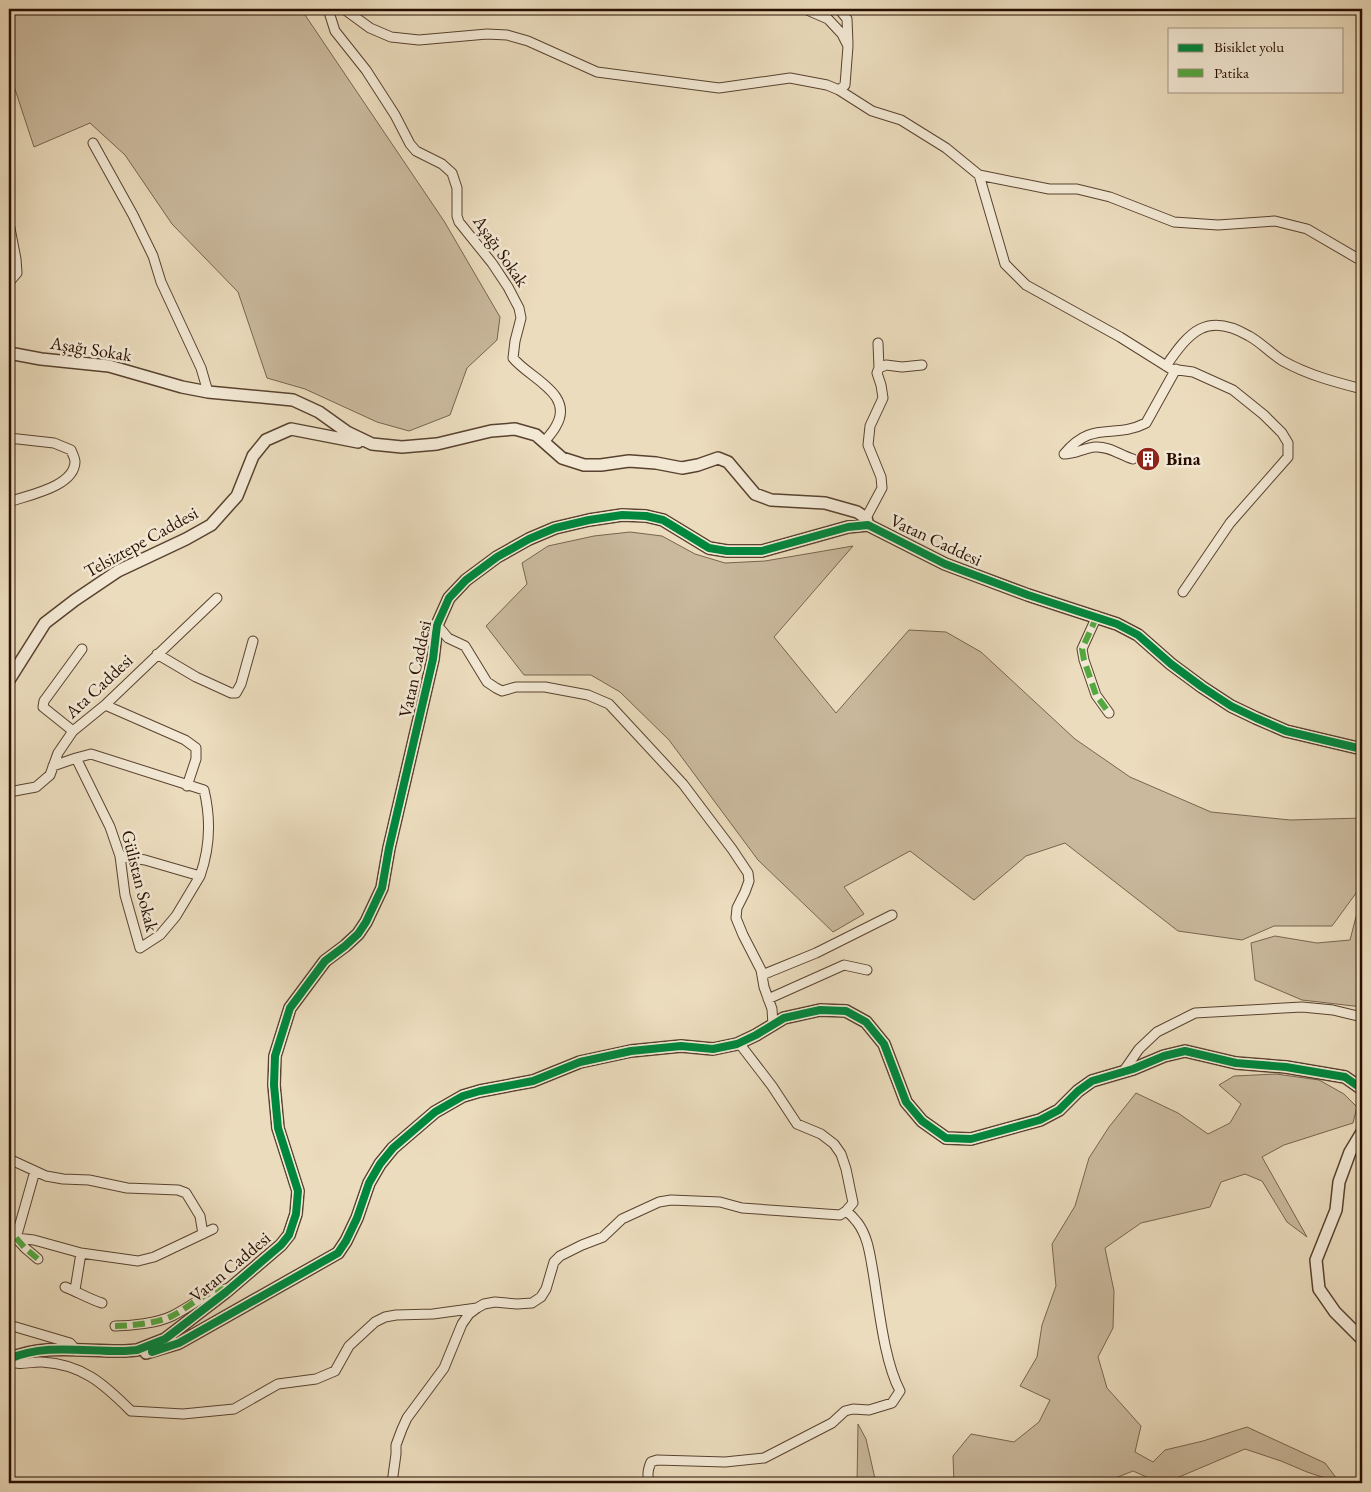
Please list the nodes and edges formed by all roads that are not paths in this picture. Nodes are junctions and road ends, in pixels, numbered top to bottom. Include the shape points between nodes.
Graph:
1 (328, 9) edge
2 (344, 9) edge
3 (805, 9) edge
4 (839, 9) edge
5 (848, 46) junction
6 (839, 90) junction
7 (93, 143) dead end
8 (979, 175) junction
9 (9, 223) edge
10 (1362, 261) edge
11 (10, 280) edge
12 (878, 343) dead end
13 (9, 353) edge
14 (922, 365) dead end
15 (1166, 366) junction
16 (879, 368) junction
17 (1176, 369) junction
18 (1362, 389) edge
19 (208, 392) junction
20 (9, 438) edge
21 (544, 442) junction
22 (372, 444) junction
23 (1133, 459) dead end
24 (9, 502) edge
25 (867, 521) junction
26 (1183, 592) dead end
27 (217, 598) dead end
28 (1097, 616) junction
29 (437, 625) junction
30 (253, 641) dead end
31 (82, 649) dead end
32 (157, 654) junction
33 (9, 680) edge
34 (105, 705) junction
35 (1109, 713) dead end
36 (73, 731) junction
37 (1362, 750) edge
38 (76, 758) junction
39 (53, 766) junction
40 (187, 786) junction
41 (9, 792) edge
42 (120, 856) junction
43 (200, 876) junction
44 (892, 915) dead end
45 (867, 970) dead end
46 (762, 975) junction
47 (768, 999) junction
48 (1362, 1017) edge
49 (773, 1025) junction
50 (739, 1043) junction
51 (1123, 1072) junction
52 (1362, 1089) edge
53 (1362, 1132) edge
54 (9, 1159) edge
55 (35, 1171) junction
56 (846, 1211) junction
57 (213, 1229) dead end
58 (203, 1234) junction
59 (13, 1236) edge
60 (81, 1253) junction
61 (38, 1259) dead end
62 (65, 1287) dead end
63 (231, 1288) junction
64 (75, 1290) junction
65 (102, 1303) dead end
66 (477, 1308) junction
67 (9, 1325) edge
68 (115, 1326) dead end
69 (1362, 1339) edge
70 (77, 1351) junction
71 (125, 1351) junction
72 (9, 1359) edge
73 (392, 1483) edge
74 (650, 1483) edge

1 - 21 street, Aşağı Sokak via 335,31 366,70 410,144 452,173 457,188 459,222 492,263 519,308 521,318 513,358 552,391 560,408 556,426
2 - 6 street via 370,28 391,37 419,40 507,35 596,72 719,88 790,78
3 - 5 street via 828,19
4 - 5 street via 847,19
5 - 6 street via 845,84
6 - 8 street via 872,111 901,120 946,148
7 - 19 street via 153,256 161,282 201,368
8 - 10 street via 1049,189 1077,188 1174,222 1218,225 1275,222 1308,228
8 - 15 street via 1005,264 1026,285 1120,336
9 - 11 street via 17,273
12 - 16 street
13 - 19 street, Aşağı Sokak via 109,366
14 - 16 street via 886,365
15 - 17 street
15 - 18 street via 1196,329 1220,325 1249,336 1282,360 1305,371
16 - 25 street via 877,374 883,398 870,426 868,445 882,488
17 - 23 street via 1146,423 1126,431 1106,430 1088,434 1072,444 1064,454 1096,447
17 - 26 street via 1193,372 1233,390 1264,415 1288,443 1288,457 1230,523
19 - 22 street, Aşağı Sokak via 293,400
20 - 24 street via 63,446 71,450 75,461 70,476 56,485
21 - 22 street, Aşağı Sokak via 536,435 516,429 491,431 437,444 402,447
21 - 25 street, Aşağı Sokak via 562,458 584,465 629,461 682,468 718,458 728,462 755,494 771,500 825,503 857,512
22 - 33 street, Telsiztepe Caddesi via 291,429 266,440 253,456 237,496 211,525 118,571 75,600 45,624
25 - 28 street, Vatan Caddesi via 945,564
25 - 29 street, Vatan Caddesi via 762,551 742,552 709,548 663,520 646,516 622,515 555,528 529,538 466,580 449,598
27 - 32 street, Ata Caddesi
28 - 35 street via 1082,648 1096,695
28 - 37 street, Vatan Caddesi via 1138,635 1171,664 1231,706 1286,730
29 - 46 street via 448,638 465,646 487,682 496,688 502,691 516,687 545,687 588,695 609,704 642,738 683,784 748,873 736,918
29 - 63 street, Vatan Caddesi via 433,659 382,888 358,934 325,961 290,1008 275,1056 278,1128 298,1191 293,1225 280,1245
30 - 32 street via 236,693 196,677
31 - 36 street via 44,701 43,707
32 - 34 street, Ata Caddesi
34 - 36 street, Ata Caddesi
34 - 40 street via 185,740 196,748 196,760
36 - 39 street, Ata Caddesi
38 - 39 street
38 - 40 street via 91,754
38 - 42 street, Gülistan Sokak via 110,827
39 - 41 street, Ata Caddesi via 50,775 36,787
40 - 43 street via 204,790 208,805 209,837
42 - 43 street
42 - 43 street, Gülistan Sokak via 124,895 140,948 160,935 176,916
44 - 46 street via 816,953
45 - 47 street via 844,965
46 - 47 street
47 - 49 street
48 - 51 street via 1302,1007 1195,1013 1157,1032 1139,1049
49 - 50 street
49 - 51 street via 784,1018 820,1010 846,1010 866,1022 884,1044 906,1102 922,1121 946,1138 971,1138 1040,1120 1059,1110 1092,1081
50 - 56 street via 797,1124 821,1134 841,1154 853,1203
50 - 71 street via 713,1049 681,1046 632,1051 580,1062 533,1081 463,1096 435,1112 389,1153 369,1182 357,1218 338,1252 179,1343 143,1354
51 - 52 street via 1185,1051 1236,1063 1345,1077
53 - 69 street via 1350,1152 1339,1182 1336,1210 1316,1260 1320,1289 1334,1312
54 - 55 street
55 - 58 street via 63,1179 186,1193 200,1216
55 - 59 street
56 - 66 street via 840,1215 742,1208 720,1202 659,1202 622,1219 603,1237 560,1256 554,1262 546,1289 532,1303 495,1302
56 - 74 street via 857,1221 866,1238 887,1352 900,1391 892,1403 869,1410 845,1411 832,1424 764,1458 725,1462 656,1460 651,1462 648,1470
57 - 58 street
58 - 60 street via 145,1261
59 - 60 street
59 - 61 street
60 - 64 street
62 - 64 street
63 - 68 street via 219,1290 170,1318
63 - 71 street, Vatan Caddesi via 165,1339
64 - 65 street via 90,1300
66 - 72 street via 385,1318 349,1346 335,1371 316,1379 278,1384 234,1409 183,1414 131,1411 101,1382 79,1370 63,1364 14,1363
66 - 73 street via 462,1324 444,1368 407,1418 396,1445
67 - 70 street via 70,1343
70 - 71 street, Vatan Caddesi
70 - 72 street, Vatan Caddesi via 39,1350

